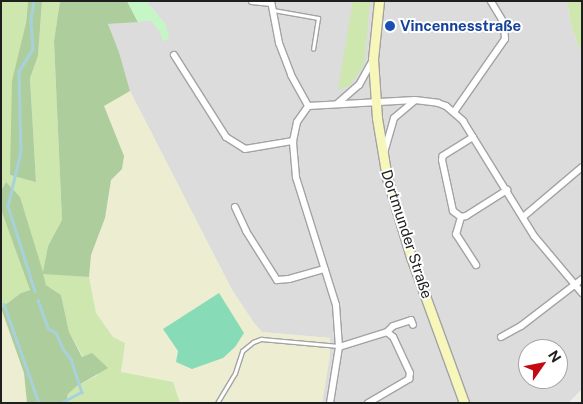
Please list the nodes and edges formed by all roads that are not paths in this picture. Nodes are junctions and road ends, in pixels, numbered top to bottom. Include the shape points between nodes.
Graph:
1 (252, 1) edge
2 (379, 1) edge
3 (492, 1) edge
4 (271, 5) edge
5 (313, 49) dead end
6 (174, 54) dead end
7 (373, 59) junction
8 (415, 100) junction
9 (376, 102) junction
10 (338, 103) junction
11 (308, 106) junction
12 (454, 112) junction
13 (472, 137) junction
14 (292, 141) junction
15 (383, 158) junction
16 (582, 168) edge
17 (507, 190) junction
18 (235, 207) dead end
19 (461, 216) junction
20 (523, 217) junction
21 (476, 265) dead end
22 (325, 269) junction
23 (582, 279) edge
24 (574, 285) junction
25 (582, 293) edge
26 (412, 325) dead end
27 (387, 332) junction
28 (501, 337) dead end
29 (339, 347) junction
30 (217, 403) edge
31 (330, 403) edge
32 (368, 403) edge
33 (464, 403) edge

1 - 4 street
2 - 7 main road, Dortmunder Straße
3 - 12 street via 504,23 505,40
4 - 5 lane via 318,18
4 - 11 street via 278,44
6 - 14 street via 226,137 245,148
7 - 9 main road, Dortmunder Straße
7 - 10 street via 359,85
8 - 9 street
8 - 12 street via 438,102
8 - 15 street via 394,118
9 - 10 street
9 - 15 main road, Dortmunder Straße
10 - 11 street
11 - 14 street via 297,122
12 - 13 street
13 - 17 street
13 - 19 street via 448,151 442,160 452,212
14 - 22 street via 296,177
15 - 33 main road, Dortmunder Straße via 408,248
16 - 20 street
17 - 19 street
17 - 20 street
18 - 22 street via 277,280
19 - 21 street via 456,234
20 - 24 street via 547,254
22 - 29 street via 336,305
23 - 24 street
24 - 25 street
24 - 28 street via 521,326
26 - 27 street via 411,320 393,326
27 - 29 street
27 - 32 street via 410,373 409,379
29 - 30 lane via 262,339 253,342 242,351 235,373
29 - 31 street

